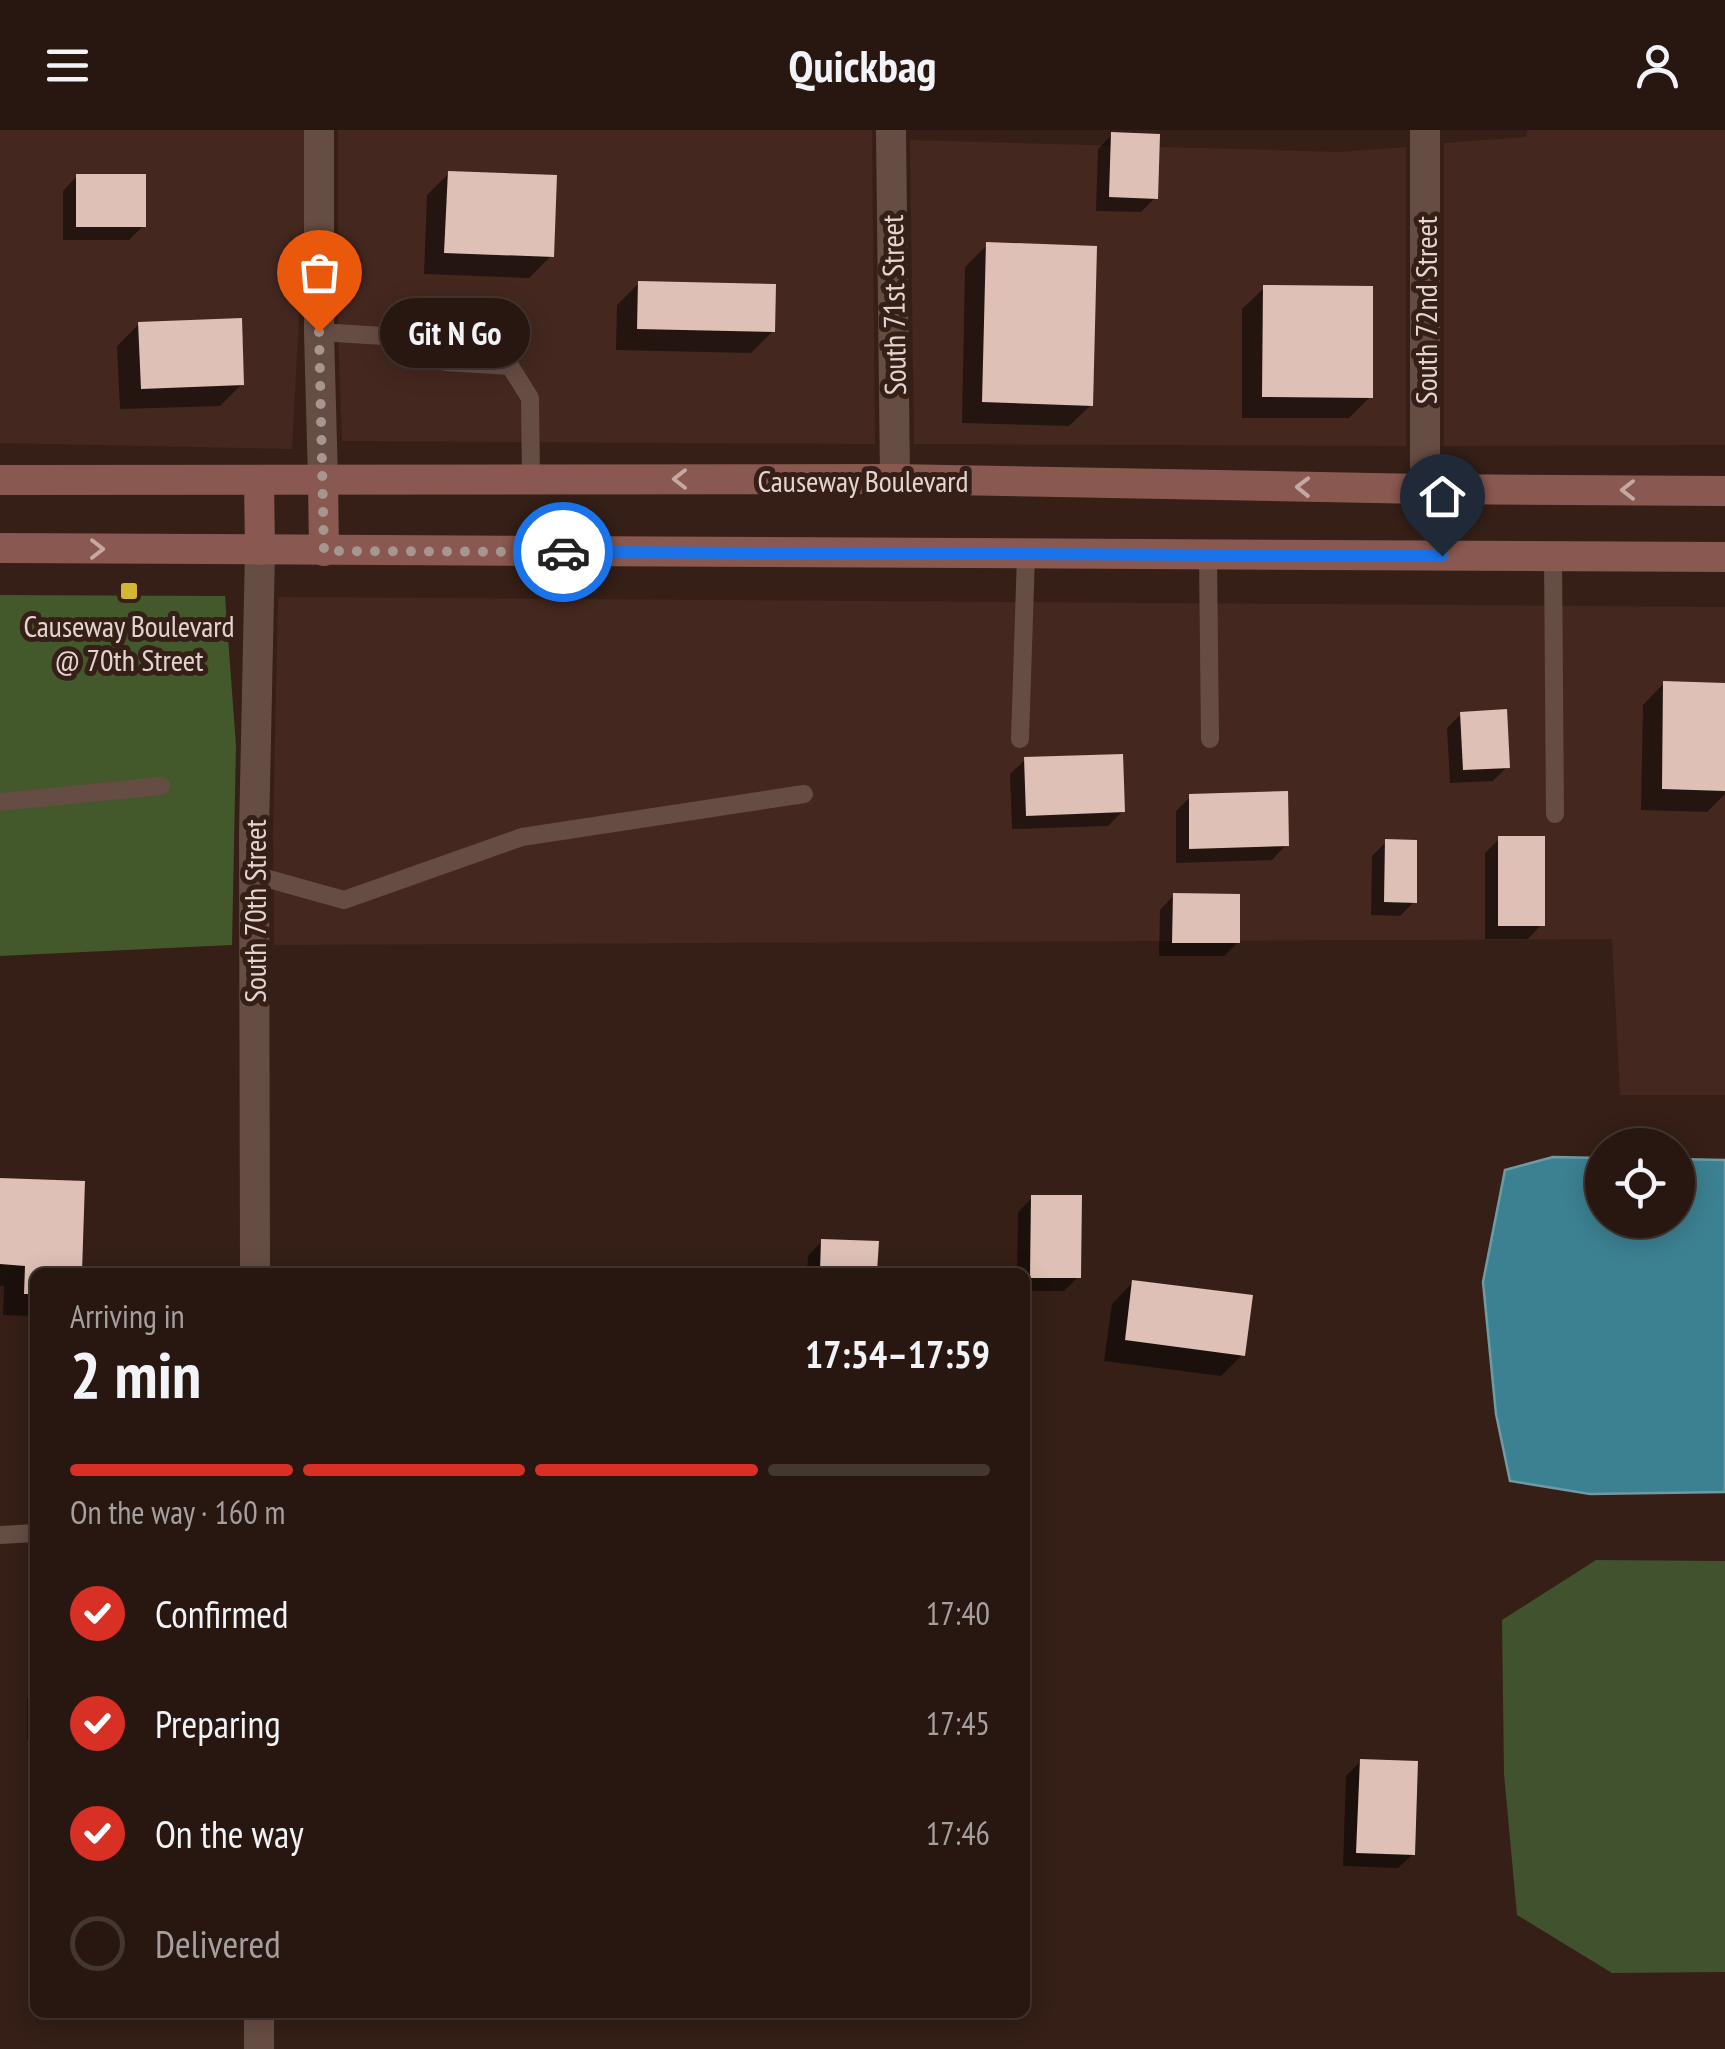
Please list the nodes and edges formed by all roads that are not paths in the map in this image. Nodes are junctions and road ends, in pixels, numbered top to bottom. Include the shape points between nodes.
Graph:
1 (319, 130) edge
2 (891, 130) edge
3 (1425, 130) edge
4 (319, 332) junction
5 (895, 479) junction
6 (0, 480) edge
7 (259, 480) junction
8 (324, 480) junction
9 (531, 480) junction
10 (1425, 489) junction
11 (1725, 490) edge
12 (0, 548) edge
13 (260, 550) junction
14 (324, 551) junction
15 (1026, 554) junction
16 (1208, 555) junction
17 (1553, 556) junction
18 (1725, 557) edge
19 (1020, 739) dead end
20 (1210, 740) dead end
21 (162, 786) dead end
22 (804, 794) dead end
23 (0, 802) edge
24 (1554, 814) dead end
25 (254, 876) junction
26 (256, 1268) edge
27 (30, 1534) edge
28 (0, 1536) edge
29 (258, 2018) edge
30 (259, 2049) edge

1 - 4 street
2 - 5 street, South 71st Street
3 - 10 street, South 72nd Street
4 - 8 street
4 - 9 lane via 416,338 446,362 510,366 530,398
5 -> 9 main road, Causeway Boulevard
10 -> 5 main road, Causeway Boulevard
6 - 7 main road, Causeway Boulevard
7 - 8 main road, Causeway Boulevard
7 - 13 main road
8 - 9 main road, Causeway Boulevard
8 - 14 main road
11 -> 10 main road, Causeway Boulevard
12 -> 13 main road
13 - 14 main road
13 - 25 street, South 70th Street
14 - 15 main road
15 - 16 main road
15 - 19 lane
16 - 17 main road
16 - 20 lane
17 - 18 main road
17 - 24 lane
21 - 23 lane
22 - 25 lane via 522,837 344,900
25 - 26 street, South 70th Street
27 - 28 lane
29 - 30 street

